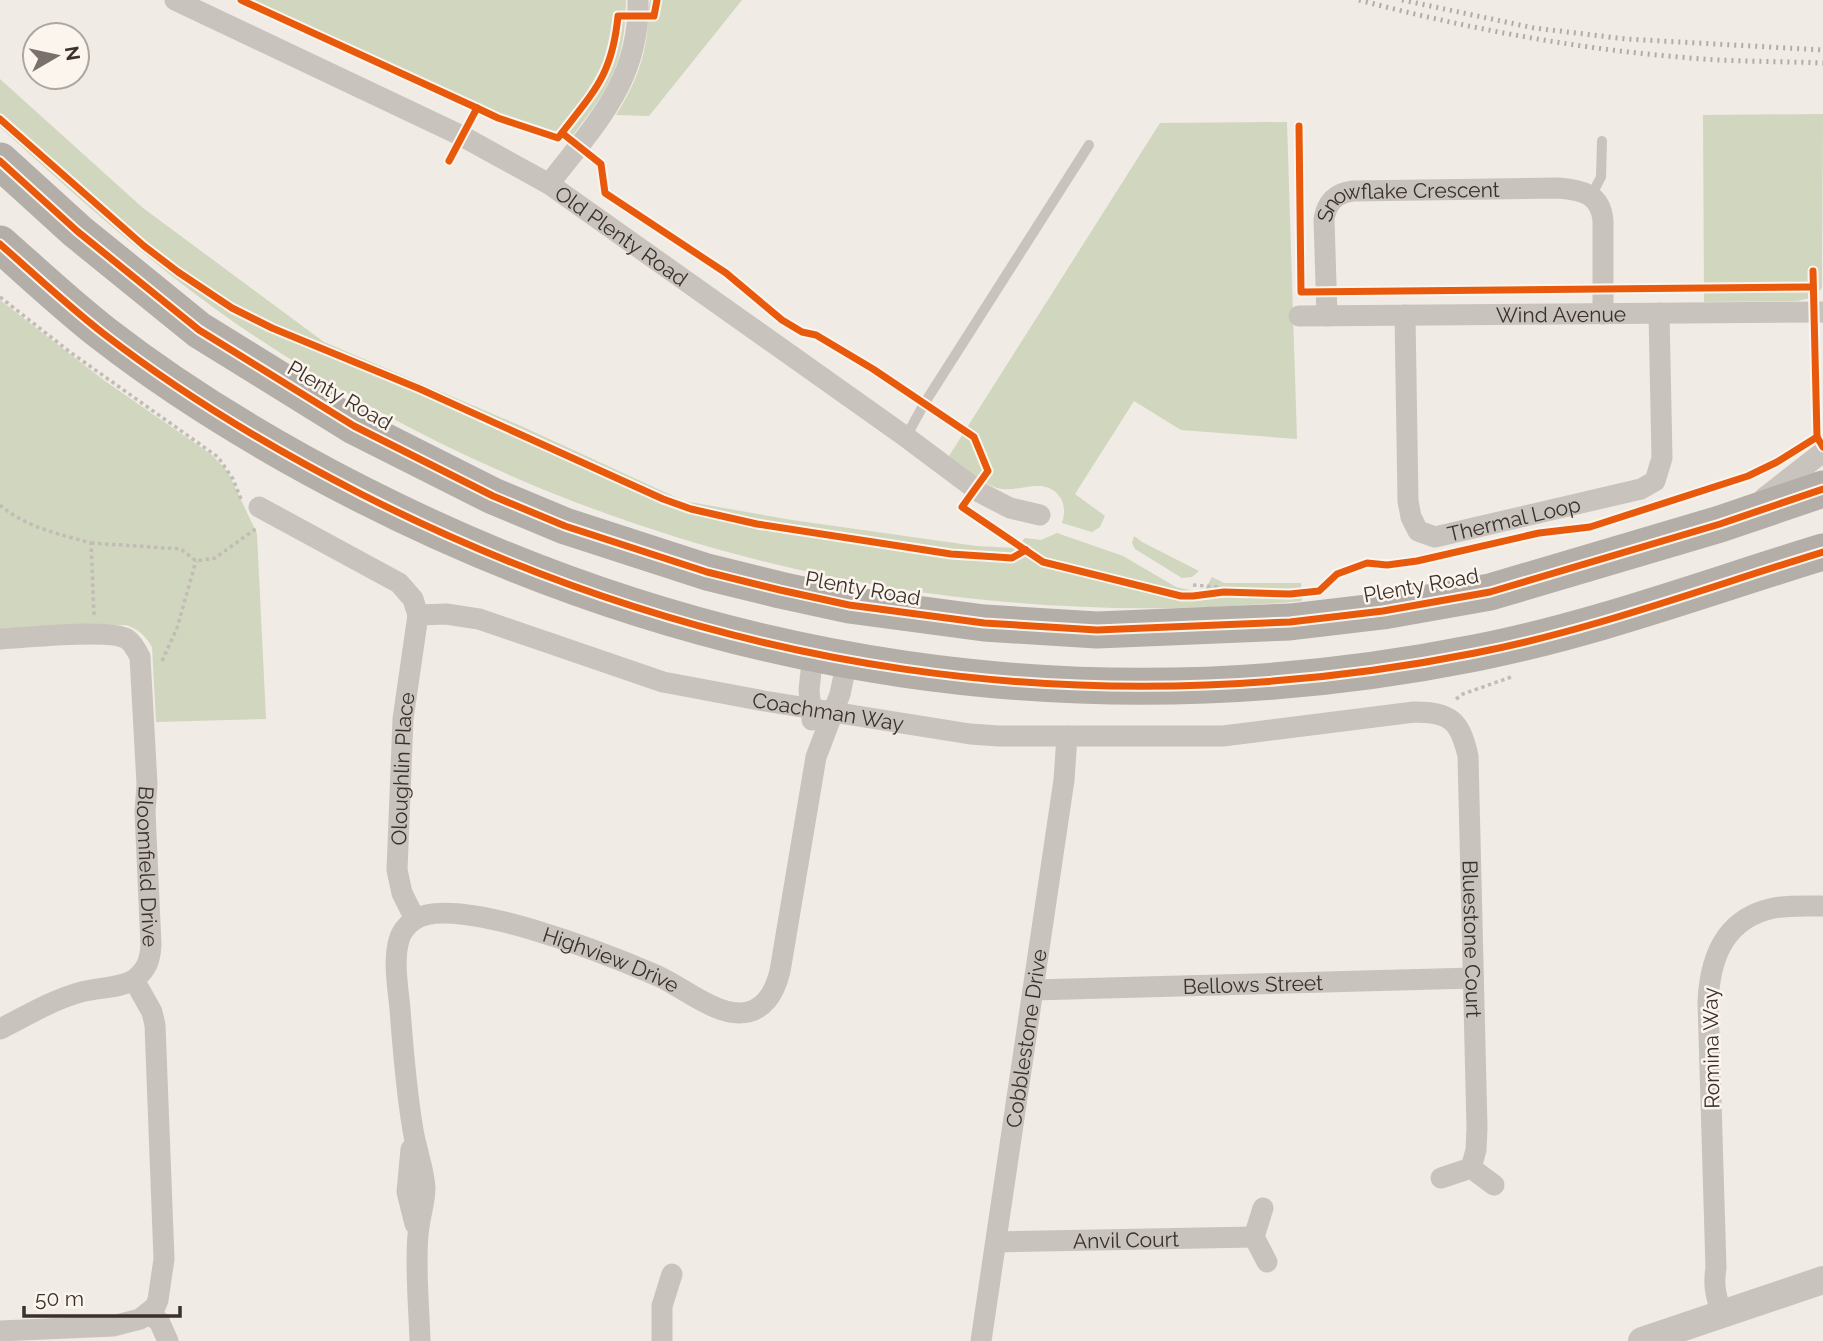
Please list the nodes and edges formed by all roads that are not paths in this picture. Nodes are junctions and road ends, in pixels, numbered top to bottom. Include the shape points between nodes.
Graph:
1 (175, 0) edge
2 (638, 0) edge
3 (1602, 141) dead end
4 (1089, 145) dead end
5 (0, 161) edge
6 (549, 184) junction
7 (1591, 196) junction
8 (0, 244) edge
9 (1823, 312) edge
10 (1659, 313) junction
11 (1603, 314) junction
12 (1405, 315) junction
13 (1299, 316) dead end
14 (1328, 316) junction
15 (906, 437) junction
16 (1823, 452) edge
17 (1823, 489) edge
18 (251, 508) road end
19 (1040, 515) dead end
20 (1744, 516) junction
21 (1823, 552) edge
22 (418, 615) junction
23 (0, 639) edge
24 (830, 657) junction
25 (811, 709) junction
26 (833, 712) junction
27 (1447, 716) joint
28 (1067, 736) junction
29 (816, 757) junction
30 (1823, 906) edge
31 (415, 919) junction
32 (1473, 978) junction
33 (134, 980) junction
34 (1033, 990) junction
35 (0, 1029) edge
36 (1471, 1168) junction
37 (1441, 1178) dead end
38 (1494, 1185) dead end
39 (1263, 1208) dead end
40 (1254, 1237) junction
41 (996, 1242) junction
42 (1267, 1262) dead end
43 (672, 1274) dead end
44 (1823, 1280) edge
45 (1729, 1311) junction
46 (153, 1326) edge
47 (0, 1331) edge
48 (168, 1341) edge
49 (420, 1341) edge
50 (662, 1341) edge
51 (981, 1341) edge
52 (1642, 1341) edge

1 - 6 street, Old Plenty Road via 462,136
2 - 6 street via 635,40 625,78
3 - 7 lane via 1601,177
4 - 15 lane
5 - 20 highway, Plenty Road via 77,231 200,330 354,426 493,496 565,526 707,572 849,605 984,623 1097,630 1290,622 1490,592
6 - 15 street, Old Plenty Road
7 - 11 street via 1603,213
7 - 14 street, Snowflake Crescent via 1559,188 1338,194 1324,219
8 - 24 highway via 104,334 183,390 251,434 388,507 488,554 608,599 708,630
9 - 10 street, Wind Avenue
10 - 11 street, Wind Avenue
10 - 12 street, Thermal Loop via 1662,458 1655,481 1641,489 1436,537 1418,531 1408,501
11 - 12 street, Wind Avenue
12 - 14 street, Wind Avenue
13 - 14 street, Wind Avenue
15 - 19 street, Old Plenty Road via 981,493 1010,508
16 - 20 street
17 - 20 highway, Plenty Road
18 - 22 street via 282,519 399,583 413,599
21 - 24 highway via 1500,648 1308,677 1217,686 1104,687 973,678
22 - 25 street, Coachman Way via 480,619 663,682
22 - 31 street, Oloughlin Place via 403,719 397,870
23 - 33 street, Bloomfield Drive via 94,635 126,638 136,650 142,666 151,944 145,971
24 - 25 street, Highview Drive via 809,690
24 - 26 street, Highview Drive via 840,694
25 - 26 street, Coachman Way
25 - 29 street, Highview Drive
26 - 28 street, Coachman Way via 970,734
26 - 29 street, Highview Drive
27 - 28 street, Coachman Way via 1415,712 1223,736
27 - 32 street, Bluestone Court via 1459,727 1468,755
28 - 34 street, Cobblestone Drive
29 - 31 street, Highview Drive via 780,971 771,996 755,1010 722,1010 659,977 521,926 446,914
30 - 45 street, Romina Way via 1775,908 1749,918 1734,929 1714,957 1708,1002 1716,1268
31 - 49 street via 399,939 397,962 413,1130 407,1192 418,1237
32 - 34 street, Bellows Street
32 - 36 street, Bluestone Court via 1477,1128
33 - 35 street via 121,987 68,996
33 - 46 street via 155,1026 164,1259
34 - 41 street, Cobblestone Drive
36 - 37 street
36 - 38 street
39 - 40 street
40 - 41 street, Anvil Court
40 - 42 street
41 - 51 street, Cobblestone Drive
43 - 50 street via 662,1306
44 - 45 street
45 - 52 street
46 - 47 street via 140,1319 113,1326
46 - 48 street

